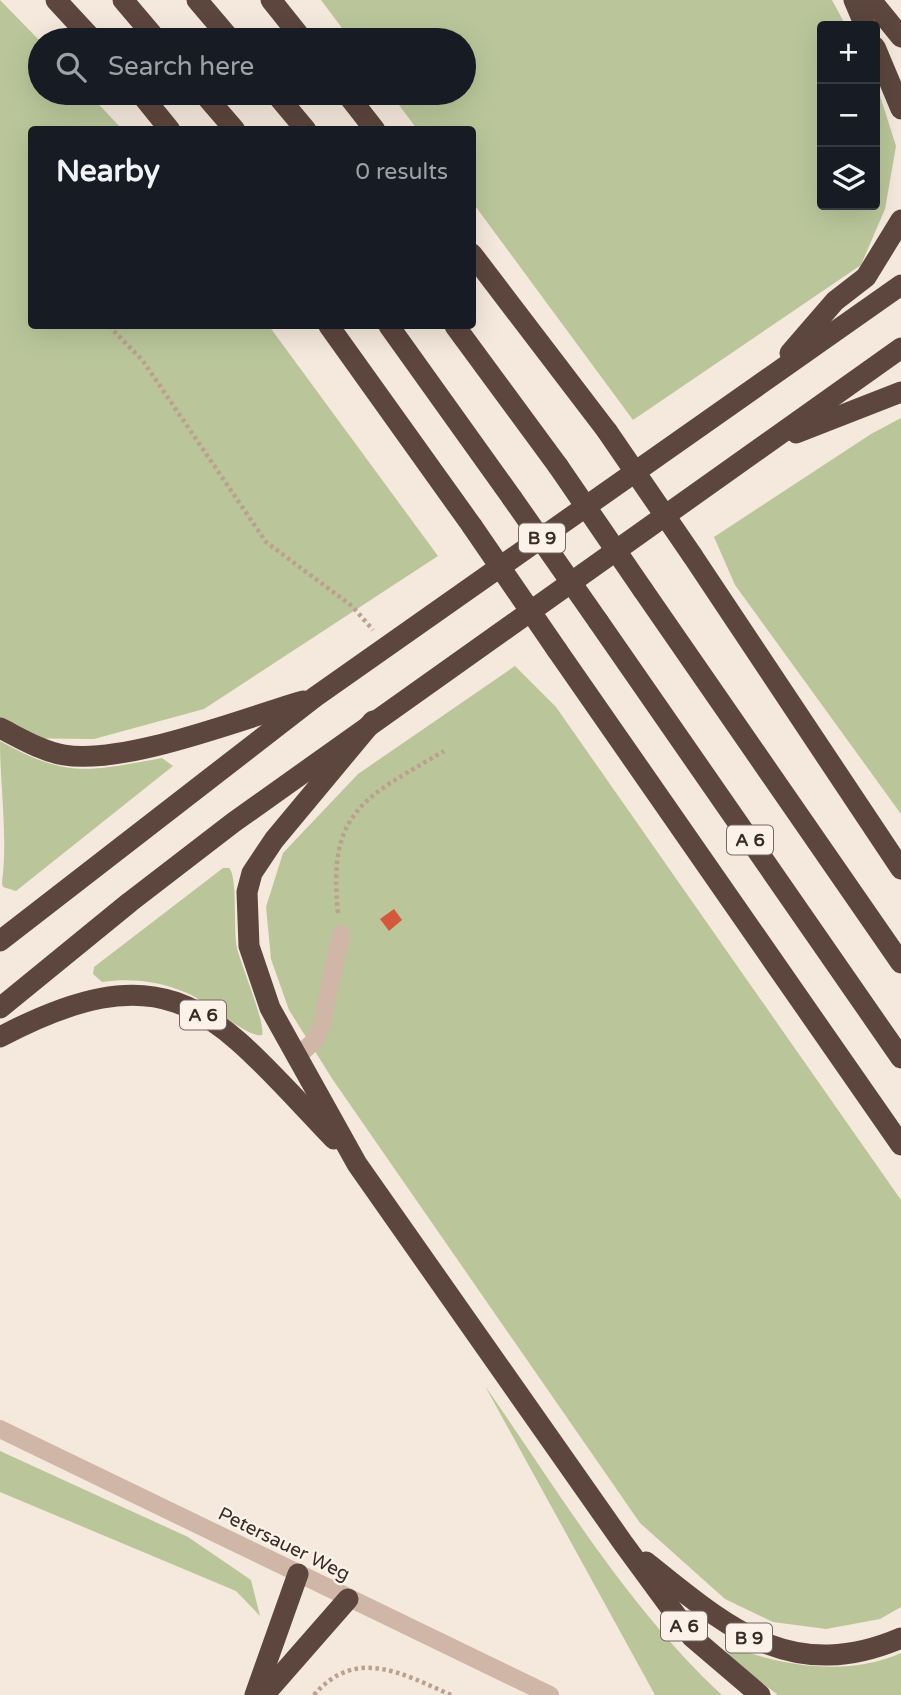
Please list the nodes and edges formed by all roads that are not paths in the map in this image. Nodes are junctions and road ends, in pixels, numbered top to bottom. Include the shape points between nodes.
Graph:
1 (56, 0) edge
2 (122, 0) edge
3 (197, 0) edge
4 (271, 0) edge
5 (855, 0) edge
6 (871, 0) edge
7 (864, 21) edge
8 (82, 28) edge
9 (147, 28) edge
10 (220, 28) edge
11 (293, 28) edge
12 (901, 37) edge
13 (880, 59) edge
14 (150, 105) edge
15 (213, 105) edge
16 (285, 105) edge
17 (355, 105) edge
18 (901, 109) edge
19 (167, 126) edge
20 (232, 126) edge
21 (303, 126) edge
22 (372, 126) edge
23 (901, 220) edge
24 (476, 259) edge
25 (901, 285) edge
26 (331, 329) edge
27 (391, 329) edge
28 (457, 329) edge
29 (901, 348) edge
30 (768, 379) junction
31 (901, 391) edge
32 (765, 445) junction
33 (315, 698) junction
34 (373, 721) junction
35 (0, 728) edge
36 (901, 869) edge
37 (341, 934) road end
38 (0, 941) edge
39 (901, 963) edge
40 (0, 1008) edge
41 (0, 1037) edge
42 (296, 1058) junction
43 (901, 1058) edge
44 (901, 1145) edge
45 (357, 1164) junction
46 (0, 1429) edge
47 (623, 1543) junction
48 (298, 1574) junction
49 (348, 1599) junction
50 (901, 1639) edge
51 (255, 1695) edge
52 (264, 1695) edge
53 (550, 1695) edge
54 (760, 1695) edge

1 - 8 highway
2 - 9 highway
3 - 10 highway
4 - 11 highway
5 - 7 highway
6 - 12 highway
13 - 18 highway
14 - 19 highway
15 - 20 highway
16 - 21 highway
17 - 22 highway
23 - 30 highway, B 9 via 866,277 835,301
24 - 36 highway, bridge via 607,431
25 - 30 highway, B 9
26 - 44 highway, bridge
27 - 43 highway, A 6, bridge
28 - 39 highway, A 6, bridge via 558,466
29 - 32 highway, B 9
30 - 33 highway, B 9
31 - 32 highway
32 - 34 highway, B 9
33 - 35 highway via 128,752 64,755
33 - 38 highway, B 9
34 - 40 highway, B 9 via 150,886
34 - 42 highway, B 9 via 261,857 247,892 249,946 258,978
37 - 42 street via 321,1027
41 - 45 highway, A 6 via 44,1014 112,994 140,993 181,1003 245,1046
42 - 45 highway, B 9
45 - 47 highway
46 - 48 street, Petersauer Weg
47 - 50 highway, B 9 via 706,1611 769,1646 841,1654
47 - 54 highway, A 6 via 692,1637
48 - 49 street, Petersauer Weg
48 - 51 highway
49 - 52 highway
49 - 53 street, Petersauer Weg

